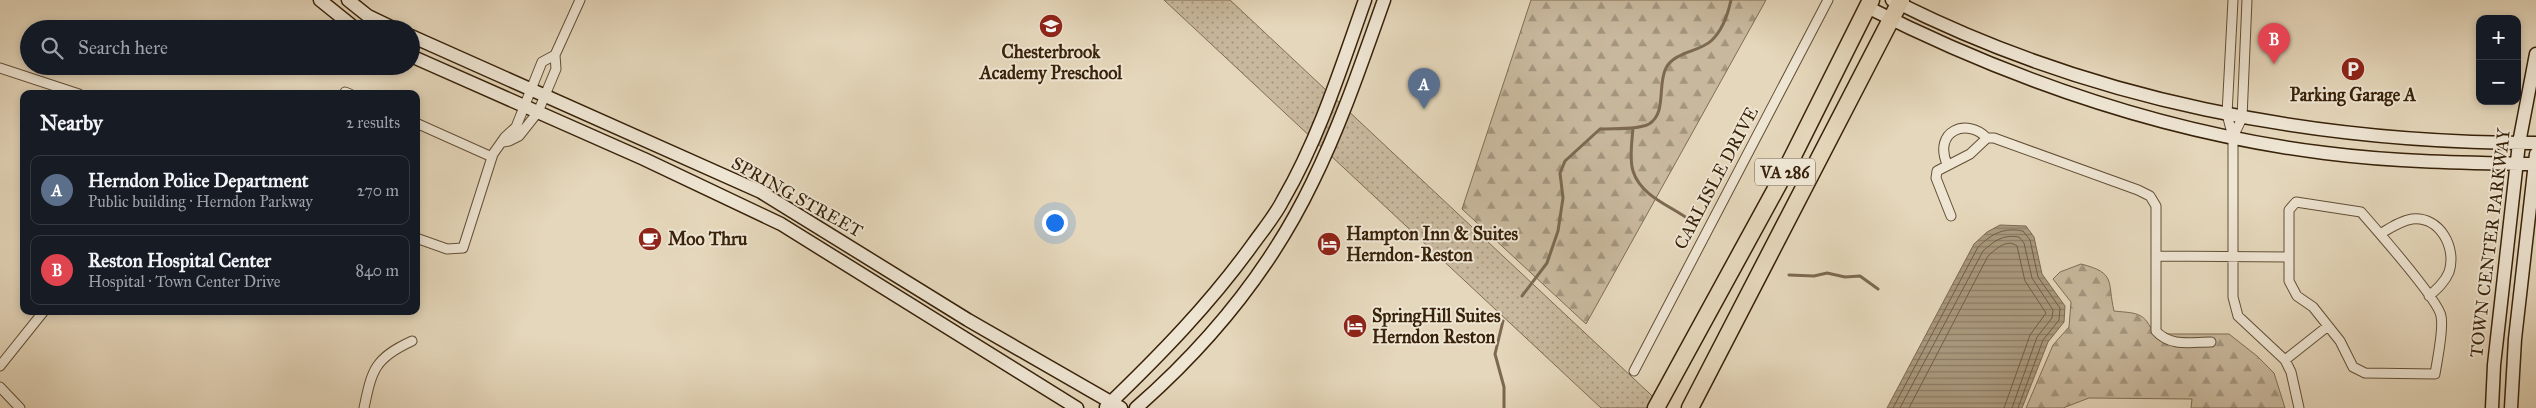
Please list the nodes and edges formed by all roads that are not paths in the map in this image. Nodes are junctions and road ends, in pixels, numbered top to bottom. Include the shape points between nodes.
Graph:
1 (320, 0) edge
2 (348, 0) edge
3 (580, 0) edge
4 (1365, 0) edge
5 (1384, 0) edge
6 (1828, 0) edge
7 (2233, 0) edge
8 (2247, 0) edge
9 (1895, 1) edge
10 (1869, 4) edge
11 (1891, 19) junction
12 (345, 20) edge
13 (376, 20) edge
14 (420, 40) edge
15 (2536, 54) edge
16 (555, 55) junction
17 (420, 60) edge
18 (0, 68) edge
19 (20, 75) edge
20 (21, 75) edge
21 (67, 90) edge
22 (532, 90) junction
23 (545, 96) junction
24 (526, 107) junction
25 (538, 112) junction
26 (2227, 114) junction
27 (2242, 118) junction
28 (420, 125) edge
29 (2233, 137) junction
30 (1987, 138) junction
31 (503, 142) junction
32 (2519, 143) junction
33 (2536, 143) edge
34 (492, 157) junction
35 (2535, 161) edge
36 (1947, 164) junction
37 (2516, 164) junction
38 (1951, 216) dead end
39 (2380, 234) junction
40 (420, 239) edge
41 (2158, 256) junction
42 (2232, 256) junction
43 (2288, 257) junction
44 (2429, 296) junction
45 (41, 315) edge
46 (2328, 326) junction
47 (412, 341) dead end
48 (2211, 342) dead end
49 (2284, 360) junction
50 (0, 366) edge
51 (1678, 370) junction
52 (1634, 371) dead end
53 (0, 387) edge
54 (1112, 406) edge
55 (20, 408) edge
56 (364, 408) edge
57 (1077, 408) edge
58 (1136, 408) edge
59 (1646, 408) edge
60 (1656, 408) edge
61 (1690, 408) edge
62 (2299, 408) edge
63 (2492, 408) edge
64 (2511, 408) edge

1 - 12 main road
2 - 13 main road
3 - 16 street
4 - 54 main road via 1317,130 1282,203 1207,303
5 - 58 main road via 1328,149 1285,233 1218,326
6 - 52 street, CARLISLE DRIVE
7 - 26 street
8 - 27 street
9 - 11 highway, VA 286
9 - 26 main road via 1992,46 2046,66 2190,107
10 - 11 main road
10 - 51 highway, VA 286 via 1784,174
11 - 29 main road via 1963,54 2030,81 2152,119
11 - 61 highway, VA 286
14 - 22 main road, SPRING STREET
15 - 32 main road, TOWN CENTER PARKWAY
16 - 22 street via 542,62
16 - 23 street via 556,69
17 - 24 main road, SPRING STREET
18 - 19 street
20 - 21 street
22 - 23 main road, SPRING STREET
22 - 24 street
23 - 25 street
23 - 54 main road, SPRING STREET via 760,192
24 - 25 main road, SPRING STREET
24 - 31 street via 516,127
25 - 31 street via 519,136
25 - 57 main road, SPRING STREET via 781,224
26 - 27 main road
26 - 29 street
27 - 29 street
27 - 32 main road via 2404,140
28 - 34 street
29 - 37 main road via 2386,160
29 - 42 street
30 - 36 street via 1970,154
30 - 36 street via 1981,132 1965,128 1948,135 1943,150
30 - 41 street via 2150,196 2156,206
31 - 34 street
32 - 33 main road
32 - 37 main road, TOWN CENTER PARKWAY
34 - 40 street via 463,248 447,249
35 - 37 main road
35 - 64 main road, TOWN CENTER PARKWAY via 2514,339
36 - 38 street via 1937,170 1936,178
37 - 63 main road, TOWN CENTER PARKWAY
39 - 43 street via 2361,212 2296,202 2289,210
39 - 44 street
39 - 44 street via 2412,219 2430,223 2441,232 2448,245 2450,266 2442,284
41 - 42 street
41 - 48 street via 2156,331 2171,342
42 - 43 street
42 - 49 street via 2233,298 2238,316
43 - 46 street via 2289,281 2297,296 2313,307
44 - 46 street via 2442,316 2435,374 2365,373 2353,367
45 - 50 street
46 - 49 street
47 - 56 street via 389,352 375,368
49 - 62 street via 2292,372
51 - 59 highway
51 - 60 highway, VA 286
53 - 55 street

